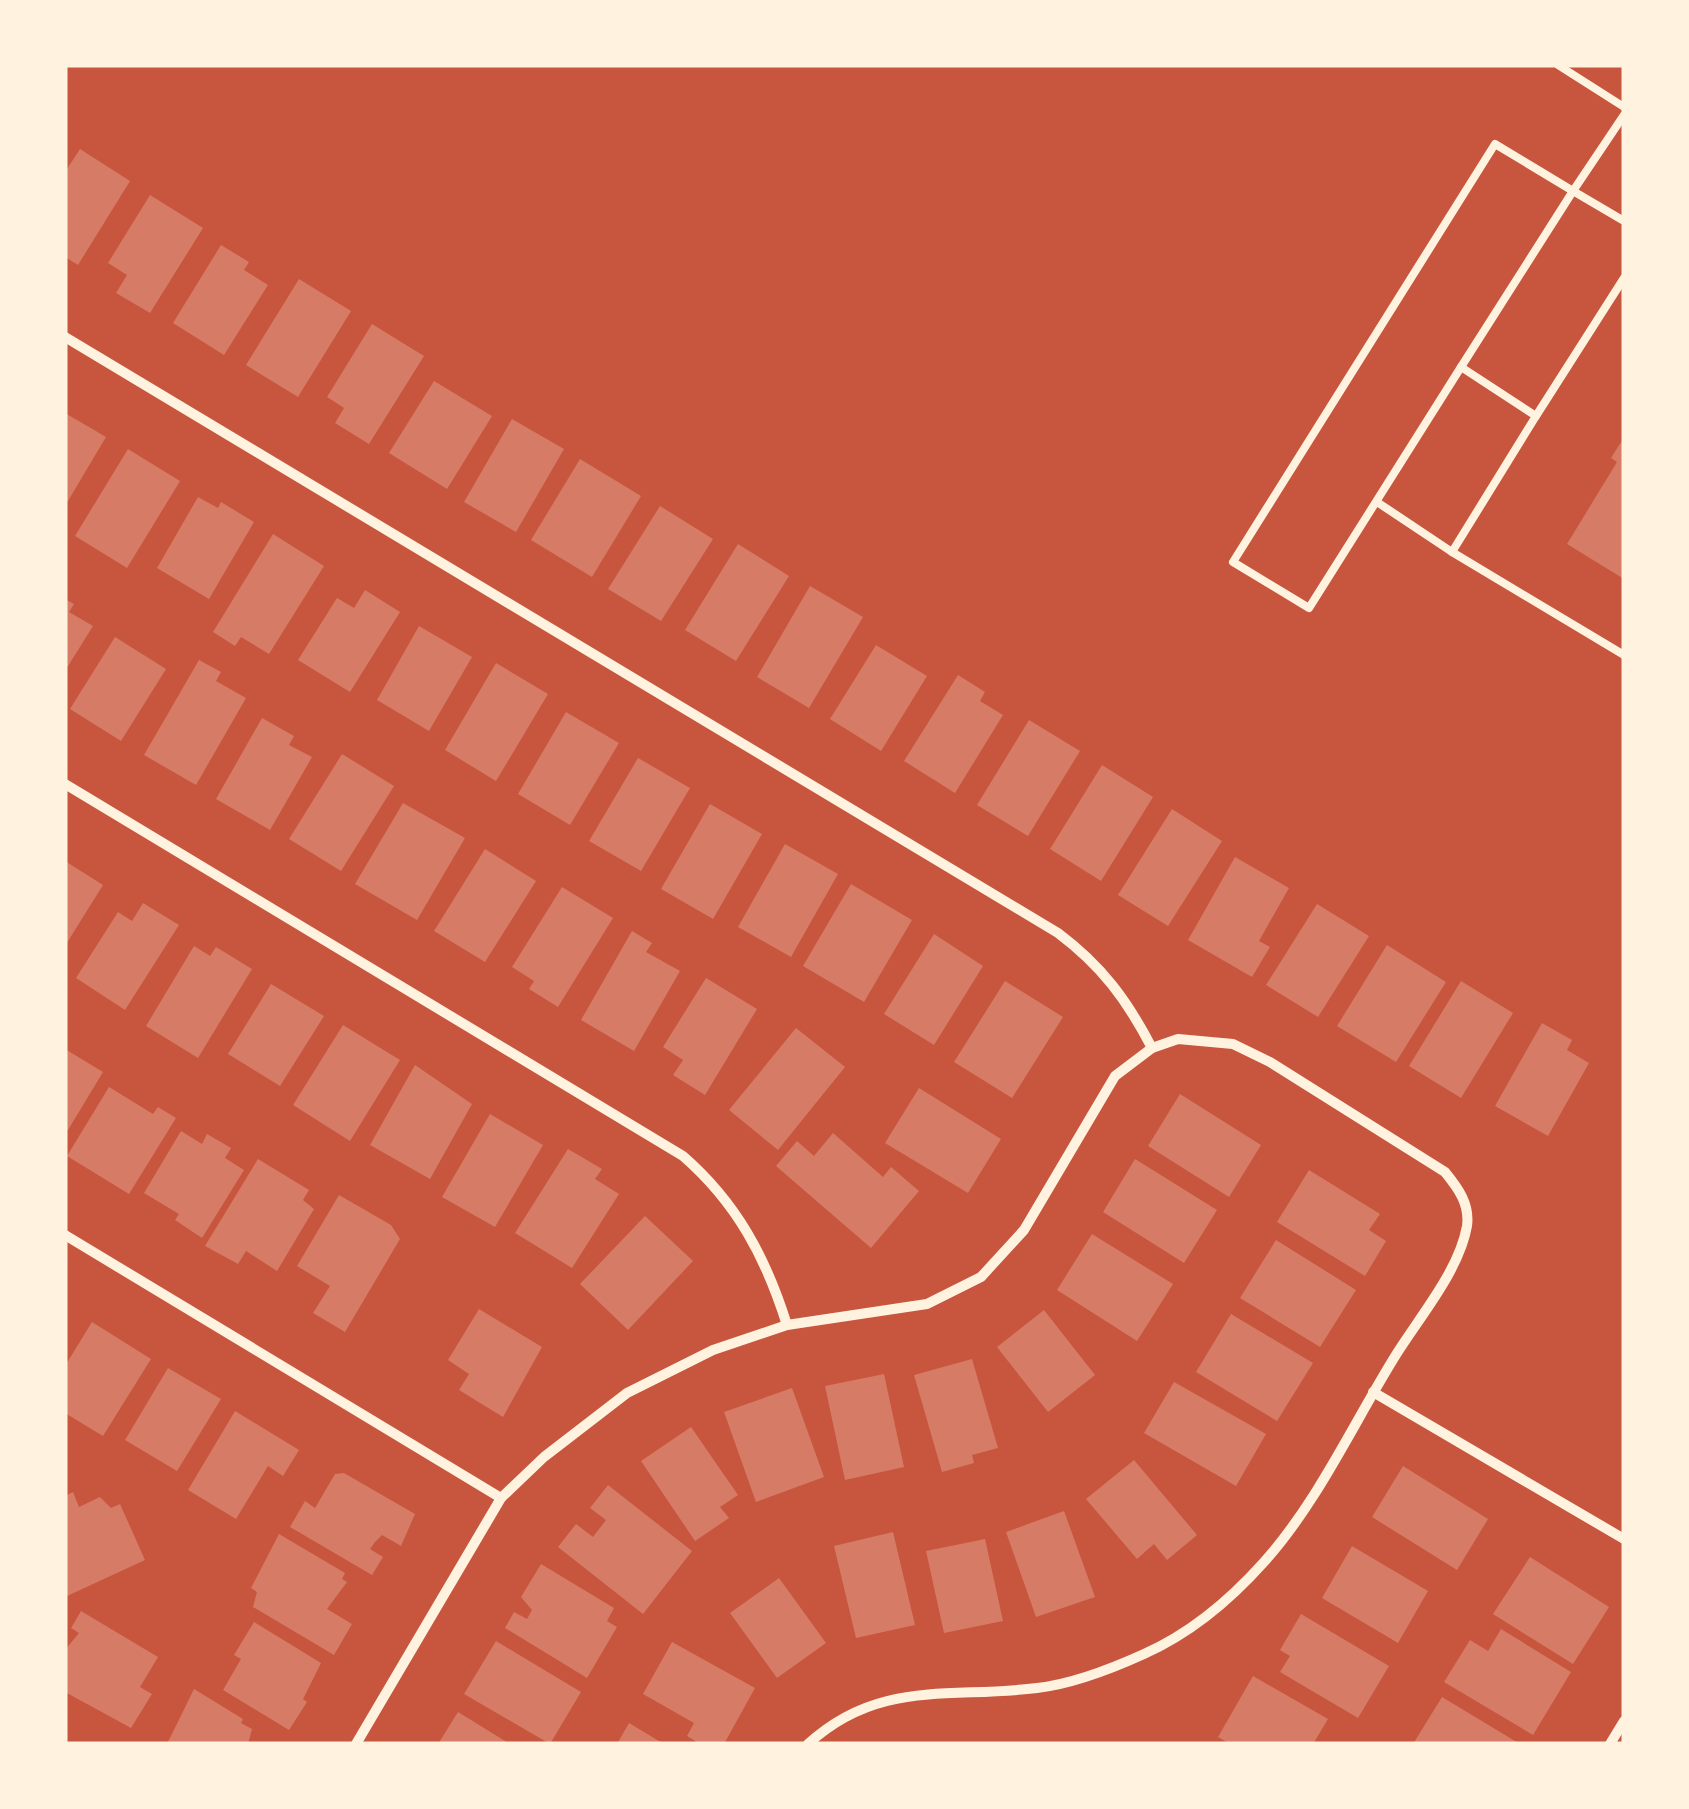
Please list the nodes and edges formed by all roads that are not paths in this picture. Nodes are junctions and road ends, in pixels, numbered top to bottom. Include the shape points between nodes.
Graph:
1 (1558, 65) edge
2 (1624, 107) edge
3 (1624, 115) edge
4 (1574, 191) junction
5 (1624, 221) edge
6 (1624, 278) edge
7 (65, 337) edge
8 (1461, 367) junction
9 (1536, 416) junction
10 (1376, 502) junction
11 (1452, 552) junction
12 (1624, 654) edge
13 (65, 784) edge
14 (1152, 1048) junction
15 (65, 1235) edge
16 (787, 1325) junction
17 (1373, 1392) junction
18 (502, 1498) junction
19 (1624, 1539) edge
20 (1624, 1722) edge
21 (356, 1744) edge
22 (808, 1744) edge
23 (1610, 1744) edge

1 - 2 lane
3 - 4 lane
4 - 5 lane
4 - 8 lane
4 - 10 lane via 1496,144 1232,562 1309,608
6 - 9 lane
7 - 14 street via 1058,933 1126,997
8 - 9 lane
8 - 10 lane
9 - 11 lane
10 - 11 lane
11 - 12 lane
13 - 16 street via 683,1156 738,1214 767,1266
14 - 16 street via 1115,1076 1024,1230 981,1277 927,1304
14 - 17 street via 1178,1040 1233,1044 1421,1154 1465,1200 1467,1225 1458,1250
15 - 18 street
16 - 18 street via 712,1350 627,1393 588,1419
17 - 19 street
17 - 22 street via 1282,1540 1239,1587 1181,1633 1071,1681 880,1701
18 - 21 street
20 - 23 street

